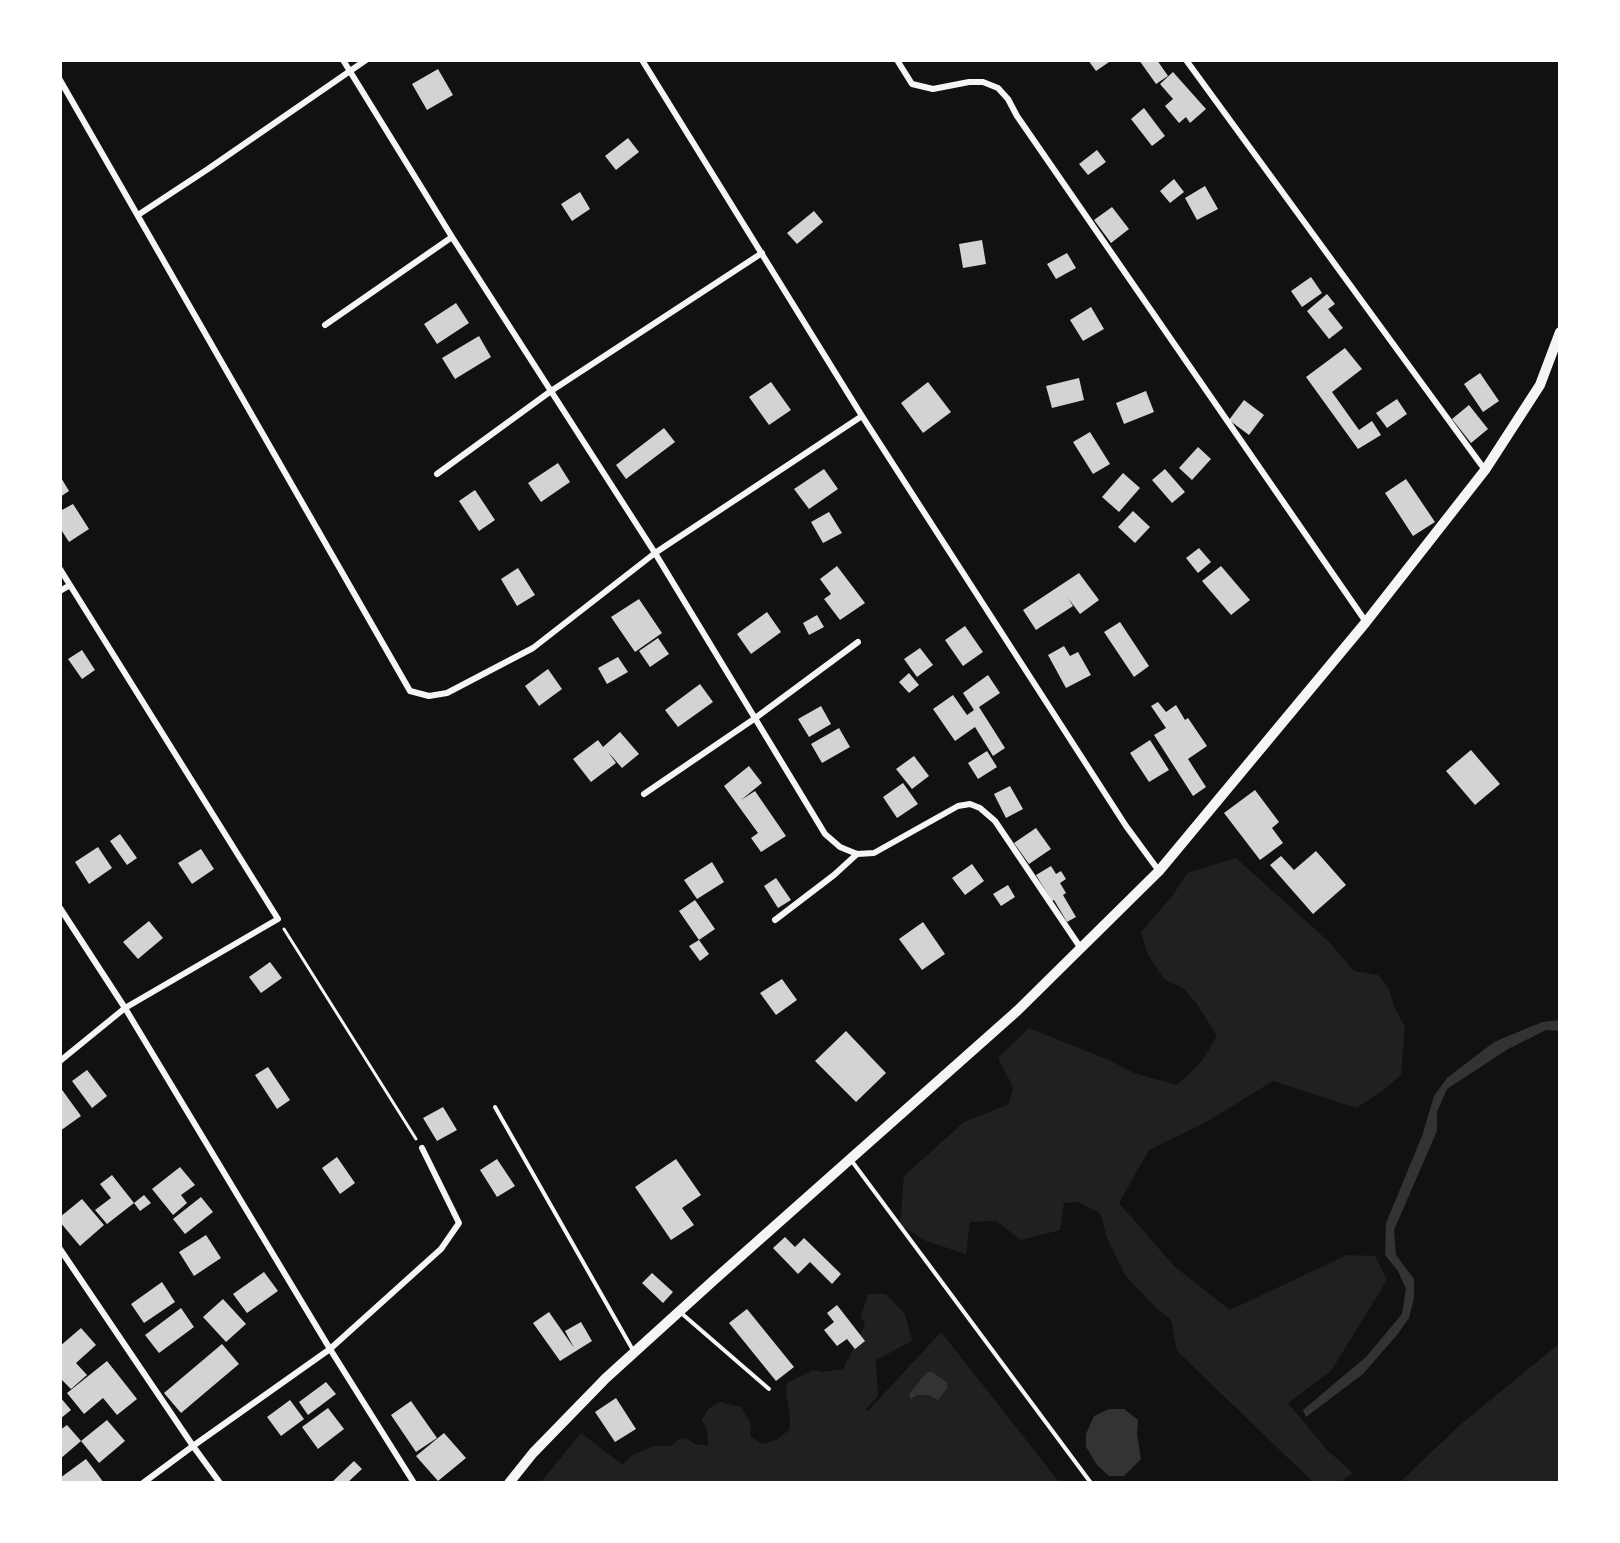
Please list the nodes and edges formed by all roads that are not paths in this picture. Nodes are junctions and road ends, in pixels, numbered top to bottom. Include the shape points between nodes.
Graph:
1 (343, 60) edge
2 (366, 60) edge
3 (642, 60) edge
4 (897, 60) edge
5 (1186, 60) edge
6 (349, 70) junction
7 (60, 80) edge
8 (138, 215) junction
9 (452, 237) junction
10 (762, 253) junction
11 (325, 325) dead end
12 (1560, 332) edge
13 (551, 391) junction
14 (862, 416) junction
15 (1485, 470) junction
16 (437, 474) dead end
17 (655, 553) junction
18 (60, 569) edge
19 (70, 585) junction
20 (60, 591) edge
21 (1366, 622) junction
22 (858, 642) dead end
23 (754, 718) junction
24 (644, 794) dead end
25 (857, 854) junction
26 (1160, 871) junction
27 (60, 908) edge
28 (775, 921) dead end
29 (1080, 947) junction
30 (125, 1008) junction
31 (60, 1061) edge
32 (495, 1107) dead end
33 (422, 1148) road end
34 (850, 1159) junction
35 (60, 1249) edge
36 (680, 1312) junction
37 (330, 1348) junction
38 (634, 1353) junction
39 (769, 1389) dead end
40 (193, 1446) junction
41 (143, 1483) edge
42 (220, 1483) edge
43 (414, 1483) edge
44 (509, 1483) edge
45 (1091, 1483) edge

1 - 6 street
2 - 6 street
3 - 10 street
4 - 21 street via 912,84 933,89 983,82 998,87
5 - 15 street
6 - 8 street
6 - 9 street
7 - 8 street
8 - 17 street via 410,691 429,696 447,693 533,648
9 - 11 street
9 - 13 street
10 - 13 street
10 - 14 street
12 - 15 main road via 1540,385
13 - 16 street
13 - 17 street
14 - 17 street
14 - 26 street via 1126,826
15 - 21 main road
17 - 23 street
18 - 19 street
19 - 20 street
19 - 30 street via 278,919
21 - 26 main road
22 - 23 street
23 - 24 street
23 - 25 street via 825,834 840,847
25 - 28 street
25 - 29 street via 874,853 958,806 970,804 980,808 995,821
26 - 29 main road
27 - 30 street
29 - 34 main road via 1017,1011
30 - 31 street
30 - 37 street
32 - 38 lane
33 - 37 street via 459,1223 441,1249
34 - 36 main road
34 - 45 lane
35 - 40 street
36 - 38 main road
36 - 39 lane
37 - 40 street
37 - 43 street
38 - 44 main road via 533,1453
40 - 41 street
40 - 42 street

